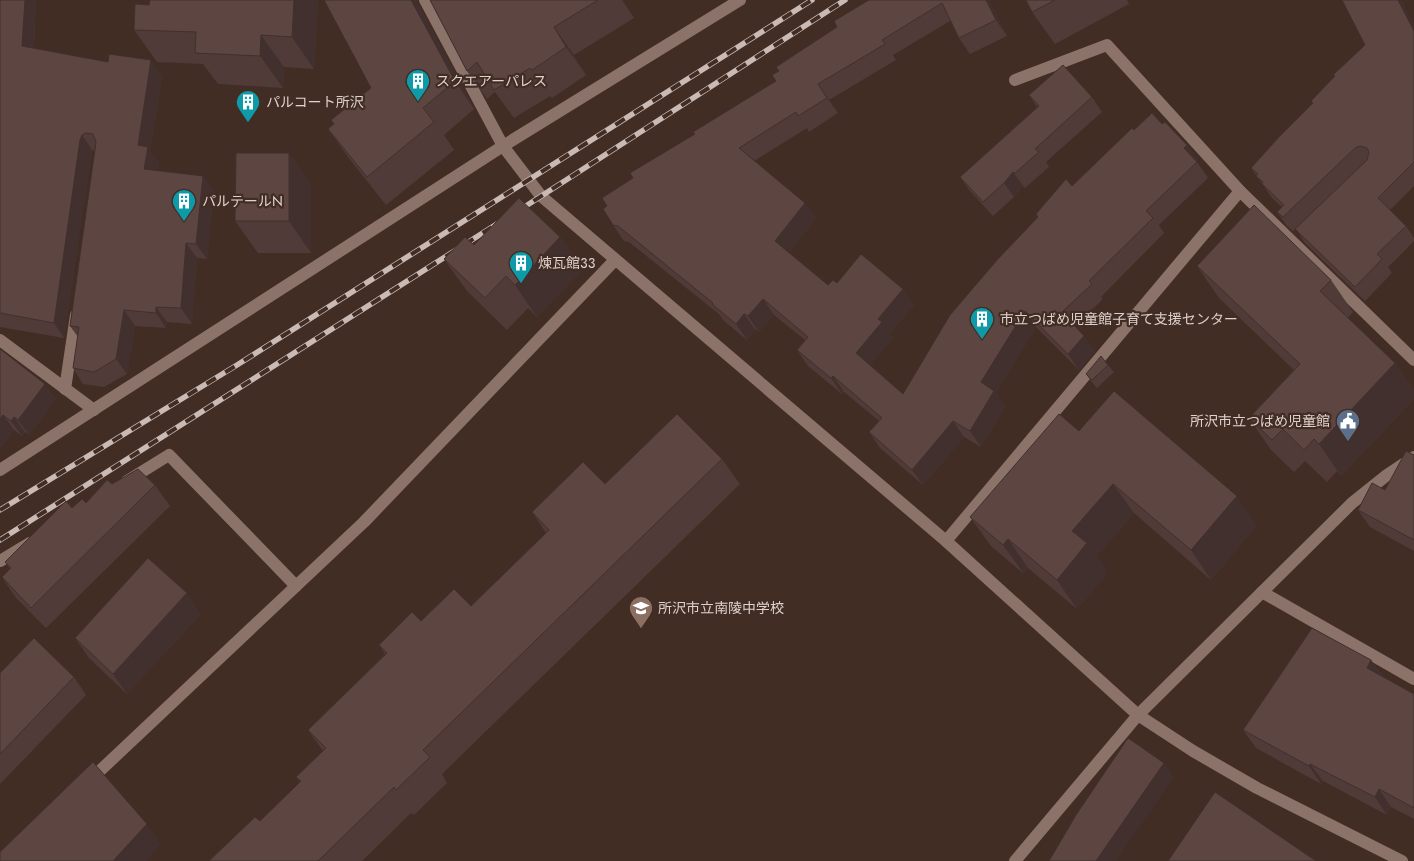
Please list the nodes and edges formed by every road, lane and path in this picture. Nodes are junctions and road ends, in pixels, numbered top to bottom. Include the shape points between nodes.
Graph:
1 (425, 0) edge
2 (740, 0) edge
3 (1015, 80) dead end
4 (503, 146) junction
5 (1240, 192) junction
6 (615, 260) junction
7 (78, 302) edge
8 (0, 340) edge
9 (1414, 360) edge
10 (65, 389) junction
11 (94, 410) junction
12 (1414, 457) edge
13 (0, 470) edge
14 (118, 487) edge
15 (42, 535) edge
16 (946, 541) junction
17 (0, 561) edge
18 (296, 586) junction
19 (1262, 592) junction
20 (1414, 679) edge
21 (1138, 715) junction
22 (75, 794) edge
23 (1015, 861) edge
24 (1402, 861) edge

1 - 4 street
2 - 4 street
3 - 5 street via 1107,45
4 - 6 street via 541,196
4 - 11 street
5 - 9 street via 1297,239
5 - 16 street
6 - 16 street
6 - 18 street via 364,522
7 - 10 street
8 - 10 street
10 - 11 street
11 - 13 street
12 - 19 street via 1352,503
14 - 18 street via 169,455
15 - 17 street
16 - 21 street
18 - 22 street
19 - 20 street
19 - 21 street
21 - 23 street
21 - 24 street via 1257,788

